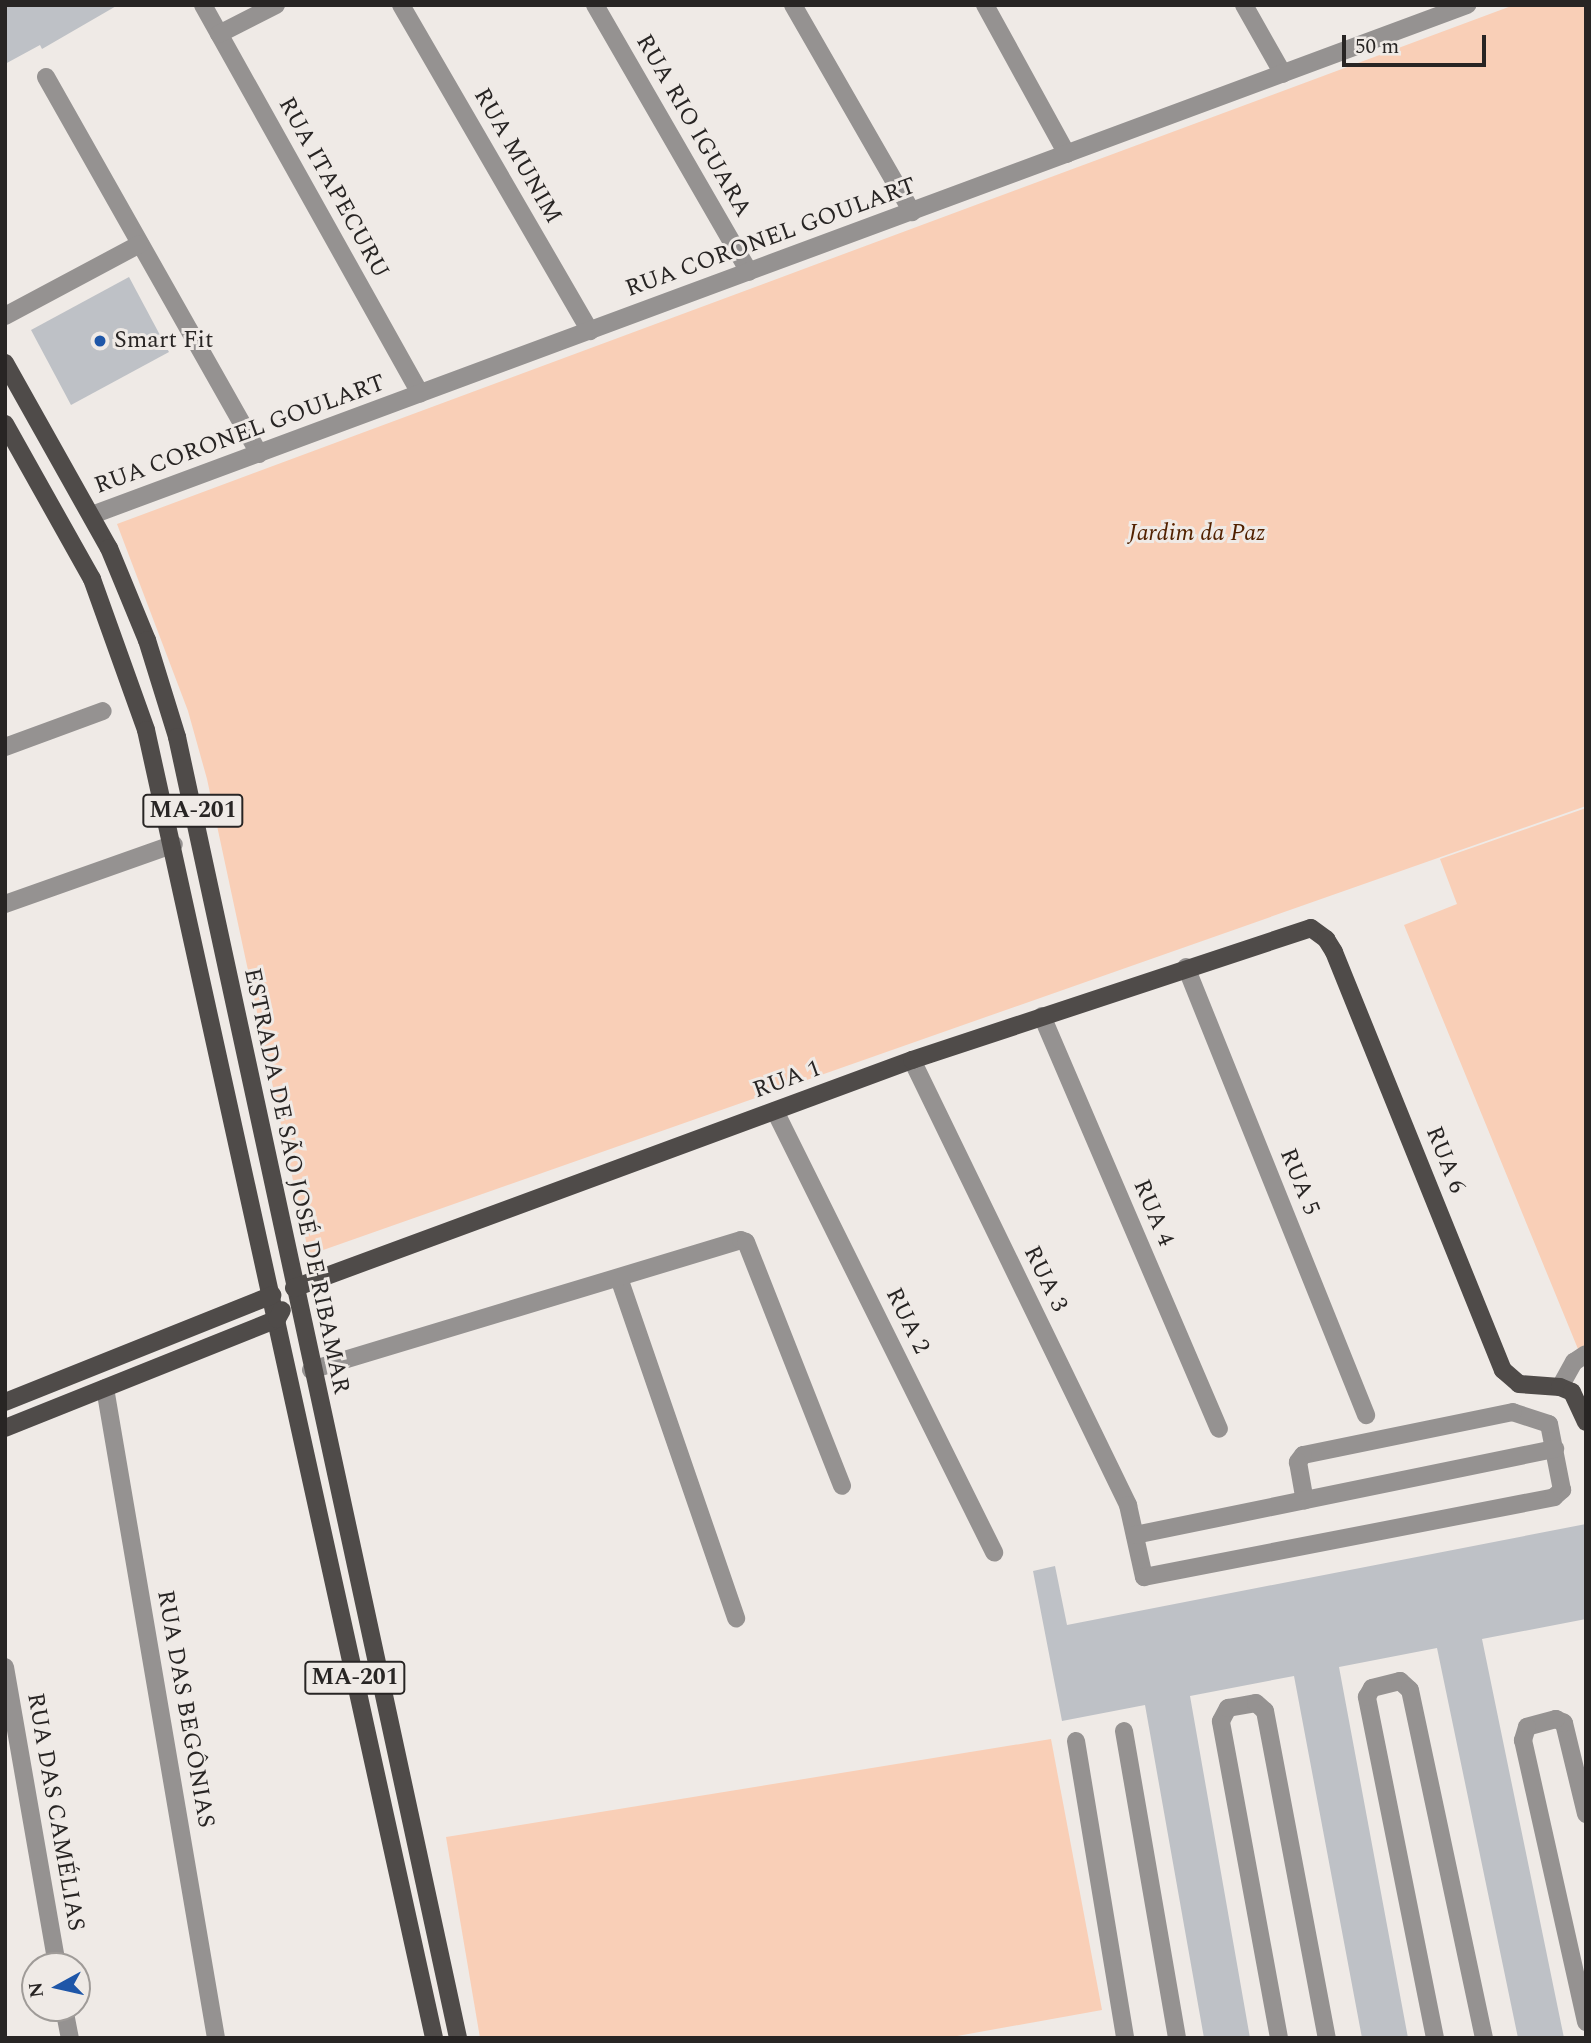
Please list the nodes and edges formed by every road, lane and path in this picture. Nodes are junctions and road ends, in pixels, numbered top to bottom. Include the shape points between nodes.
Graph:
1 (203, 5) edge
2 (276, 5) edge
3 (401, 5) edge
4 (595, 5) edge
5 (793, 5) edge
6 (985, 5) edge
7 (1244, 5) edge
8 (1467, 5) edge
9 (1444, 9) edge
10 (219, 34) junction
11 (1283, 74) junction
12 (46, 77) dead end
13 (1067, 154) junction
14 (912, 212) junction
15 (140, 244) junction
16 (749, 272) junction
17 (5, 316) edge
18 (590, 331) junction
19 (5, 363) edge
20 (420, 394) junction
21 (5, 424) edge
22 (259, 454) junction
23 (92, 515) junction
24 (103, 711) dead end
25 (5, 747) edge
26 (174, 844) junction
27 (5, 904) edge
28 (1301, 928) joint
29 (1186, 967) junction
30 (1042, 1016) junction
31 (912, 1060) junction
32 (775, 1111) junction
33 (619, 1278) junction
34 (293, 1288) junction
35 (272, 1295) junction
36 (277, 1319) junction
37 (1586, 1354) edge
38 (311, 1370) junction
39 (1560, 1387) junction
40 (105, 1388) junction
41 (12, 1399) edge
42 (1366, 1415) dead end
43 (28, 1419) junction
44 (1586, 1422) edge
45 (5, 1428) edge
46 (1219, 1429) dead end
47 (1555, 1449) junction
48 (842, 1486) dead end
49 (1305, 1500) junction
50 (1134, 1528) junction
51 (994, 1553) dead end
52 (736, 1618) dead end
53 (5, 1667) edge
54 (1124, 1731) dead end
55 (1076, 1741) dead end
56 (1586, 1814) edge
57 (55, 1952) edge
58 (1586, 2022) edge
59 (216, 2038) edge
60 (434, 2038) edge
61 (458, 2038) edge
62 (1125, 2038) edge
63 (1177, 2038) edge
64 (1279, 2038) edge
65 (1327, 2038) edge
66 (1435, 2038) edge
67 (1484, 2038) edge

1 - 10 street, RUA ITAPECURU
2 - 10 street
3 - 18 street, RUA MUNIM
4 - 16 street, RUA RIO IGUARA
5 - 14 street
6 - 13 street
7 - 11 street
8 - 9 street, RUA CORONEL GOULART
9 - 11 street, RUA CORONEL GOULART
10 - 20 street, RUA ITAPECURU
11 - 13 street, RUA CORONEL GOULART
12 - 15 street
13 - 14 street, RUA CORONEL GOULART
14 - 16 street, RUA CORONEL GOULART
15 - 17 street
15 - 22 street
16 - 18 street, RUA CORONEL GOULART
18 - 20 street, RUA CORONEL GOULART
19 - 23 main road, ESTRADA DE SÃO JOSÉ DE RIBAMAR / MA-201
20 - 22 street, RUA CORONEL GOULART
21 - 26 main road, ESTRADA DE SÃO JOSÉ DE RIBAMAR / MA-201 via 97,590 146,730
22 - 23 street, RUA CORONEL GOULART
23 - 34 main road, ESTRADA DE SÃO JOSÉ DE RIBAMAR / MA-201 via 147,640 177,737
24 - 25 street
26 - 27 street
26 - 35 main road, ESTRADA DE SÃO JOSÉ DE RIBAMAR / MA-201
28 - 29 main road, RUA 1
28 - 39 main road, RUA 6 via 1317,931 1334,952 1503,1370 1519,1384
29 - 30 main road, RUA 1
29 - 42 street, RUA 5
30 - 31 main road, RUA 1
30 - 46 street, RUA 4
31 - 32 main road, RUA 1
31 - 50 street, RUA 3
32 - 34 main road, RUA 1
32 - 51 street, RUA 2
33 - 38 street
33 - 48 street via 727,1240 746,1242
33 - 52 street
34 - 36 main road
34 - 38 main road, ESTRADA DE SÃO JOSÉ DE RIBAMAR / MA-201
35 - 36 main road, ESTRADA DE SÃO JOSÉ DE RIBAMAR / MA-201
35 - 41 main road
36 - 40 main road
36 - 60 main road, ESTRADA DE SÃO JOSÉ DE RIBAMAR / MA-201
37 - 39 street via 1574,1362
38 - 61 main road, ESTRADA DE SÃO JOSÉ DE RIBAMAR / MA-201
39 - 44 main road via 1577,1397
40 - 43 main road
40 - 59 street, RUA DAS BEGÔNIAS
41 - 43 main road
43 - 45 main road
47 - 49 street
47 - 49 street via 1546,1419 1513,1412 1303,1455 1298,1462
47 - 50 street, RUA 3 via 1560,1495 1148,1579 1142,1573
49 - 50 street
53 - 57 street, RUA DAS CAMÉLIAS
54 - 63 street
55 - 62 street
56 - 58 street via 1564,1723 1556,1719 1527,1727 1523,1740
64 - 65 street via 1221,1721 1228,1708 1256,1703 1265,1711
66 - 67 street via 1367,1697 1372,1688 1399,1681 1410,1690

